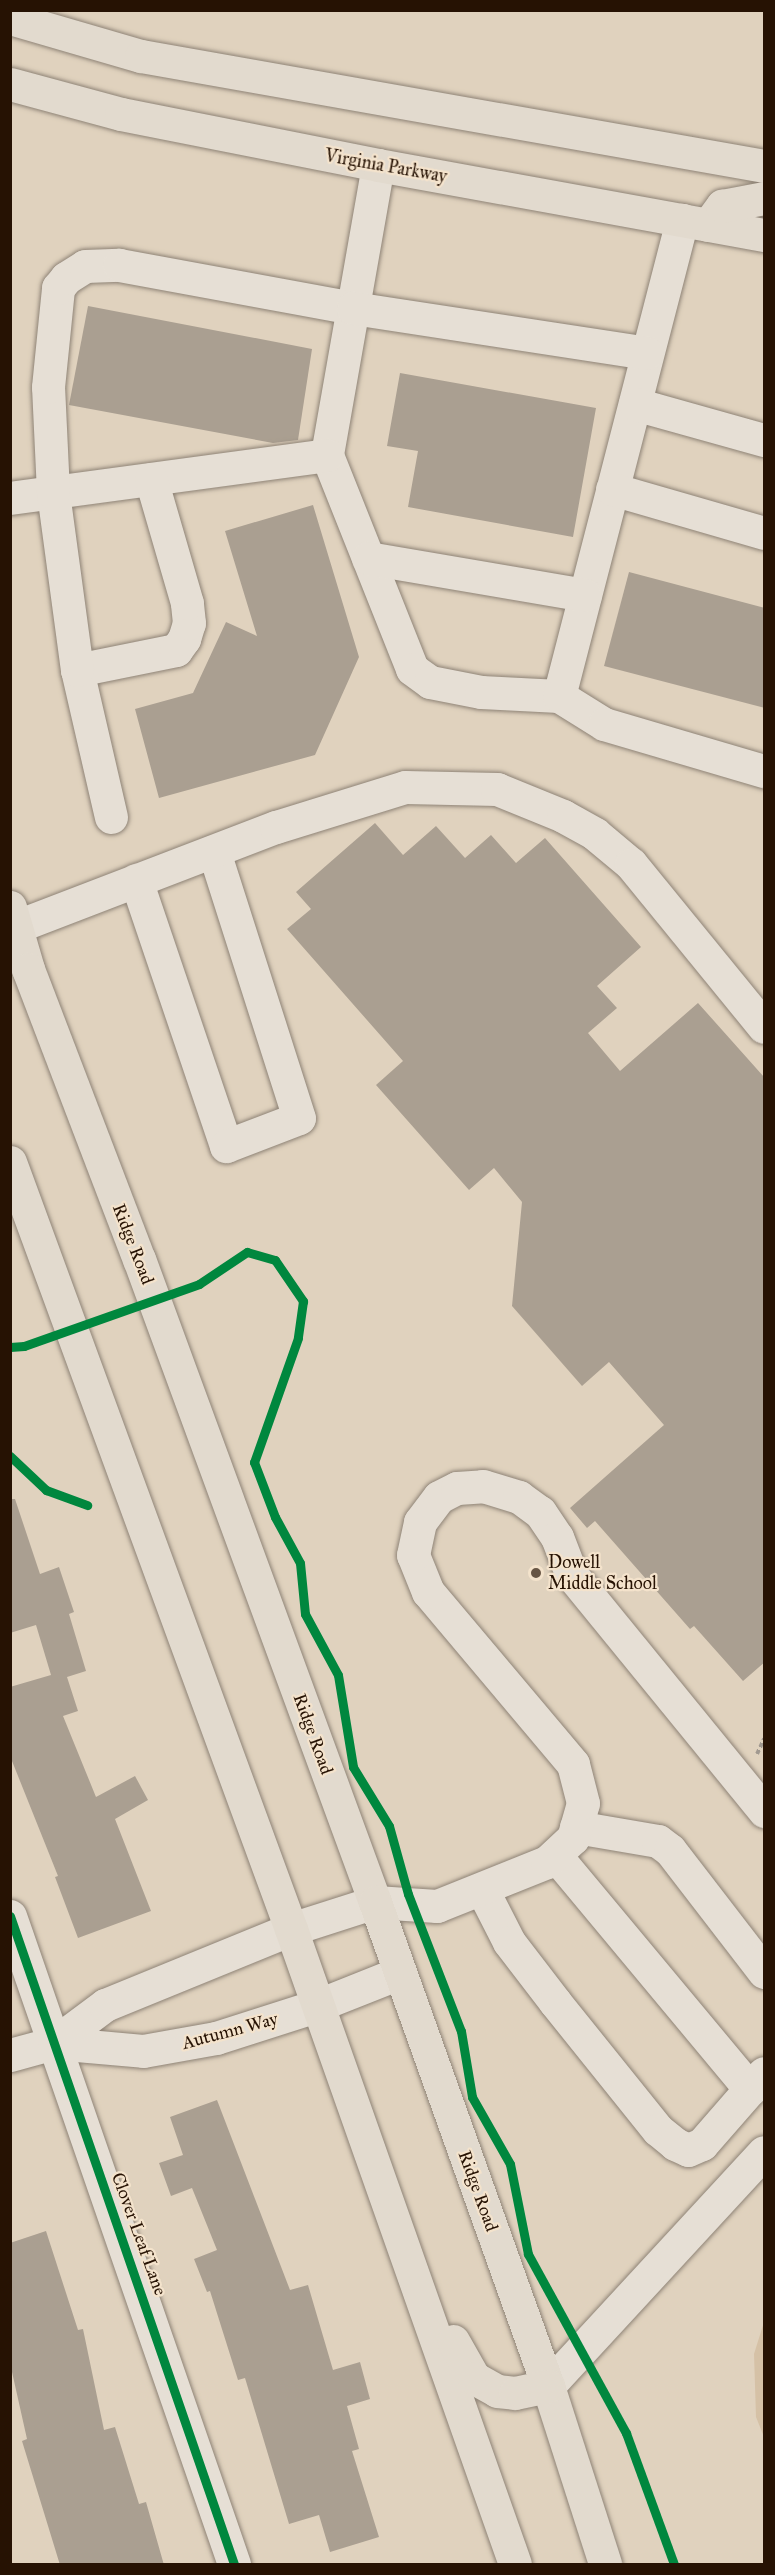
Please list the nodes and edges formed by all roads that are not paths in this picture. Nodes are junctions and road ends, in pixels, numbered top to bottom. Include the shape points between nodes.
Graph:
1 (11, 14) edge
2 (10, 84) edge
3 (378, 165) junction
4 (765, 166) edge
5 (765, 198) edge
6 (695, 223) junction
7 (765, 235) edge
8 (353, 308) junction
9 (648, 352) junction
10 (635, 404) junction
11 (765, 440) edge
12 (327, 455) junction
13 (151, 479) junction
14 (612, 489) junction
15 (53, 492) junction
16 (10, 498) edge
17 (765, 533) edge
18 (368, 558) junction
19 (585, 595) junction
20 (77, 670) junction
21 (559, 696) junction
22 (765, 771) edge
23 (111, 817) dead end
24 (214, 850) junction
25 (135, 880) junction
26 (12, 920) edge
27 (765, 1027) edge
28 (10, 1162) edge
29 (765, 1811) edge
30 (576, 1827) junction
31 (555, 1855) junction
32 (482, 1889) junction
33 (375, 1902) junction
34 (10, 1916) edge
35 (291, 1929) junction
36 (399, 1972) junction
37 (765, 1972) edge
38 (316, 2007) junction
39 (54, 2043) junction
40 (10, 2055) edge
41 (757, 2081) edge
42 (765, 2152) edge
43 (388, 2204) junction
44 (548, 2386) junction
45 (234, 2565) edge
46 (515, 2565) edge
47 (605, 2565) edge

1 - 4 main road via 141,56
2 - 3 main road, Virginia Parkway via 121,114
3 - 6 main road, Virginia Parkway
3 - 8 street
5 - 6 main road via 722,206
6 - 7 main road, Virginia Parkway
6 - 9 street
8 - 9 street
8 - 12 street
8 - 15 street via 118,265 85,266 58,288 54,313 48,387
9 - 10 street
10 - 11 street
10 - 14 street
12 - 13 street
12 - 18 street
13 - 15 street
13 - 20 street via 187,603 189,623 184,639 176,650
14 - 17 street
14 - 19 street
15 - 16 street
15 - 20 street
18 - 19 street
18 - 21 street via 412,669 430,682 481,692
19 - 21 street
20 - 23 street
21 - 22 street via 604,724
24 - 25 street
24 - 25 street via 299,1118 226,1146
24 - 27 street via 405,787 497,789 563,816 595,834 631,864
25 - 26 street
26 - 33 main road, Ridge Road
28 - 35 main road
29 - 30 street via 571,1574 557,1537 540,1512 519,1497 492,1489 457,1488 439,1497 420,1522 413,1555 428,1592 573,1764 583,1803
30 - 31 street via 573,1838
30 - 37 street via 658,1841 670,1850
31 - 32 street
31 - 41 street
32 - 33 street via 437,1906
32 - 41 street via 509,1942 658,2130 675,2144 688,2150 702,2144
33 - 35 street, Autumn Way
33 - 36 main road, Ridge Road
34 - 39 street, Clover Leaf Lane
35 - 38 main road
35 - 39 street, Autumn Way via 105,2005
36 - 38 street, Autumn Way
36 - 44 main road, Ridge Road
38 - 39 street, Autumn Way via 216,2038 143,2051
38 - 43 main road
39 - 40 street, Autumn Way
39 - 45 street, Clover Leaf Lane via 189,2425
42 - 44 street
43 - 44 main road via 430,2270 456,2350 474,2378 497,2391 515,2393
43 - 46 main road
44 - 47 main road, Ridge Road

